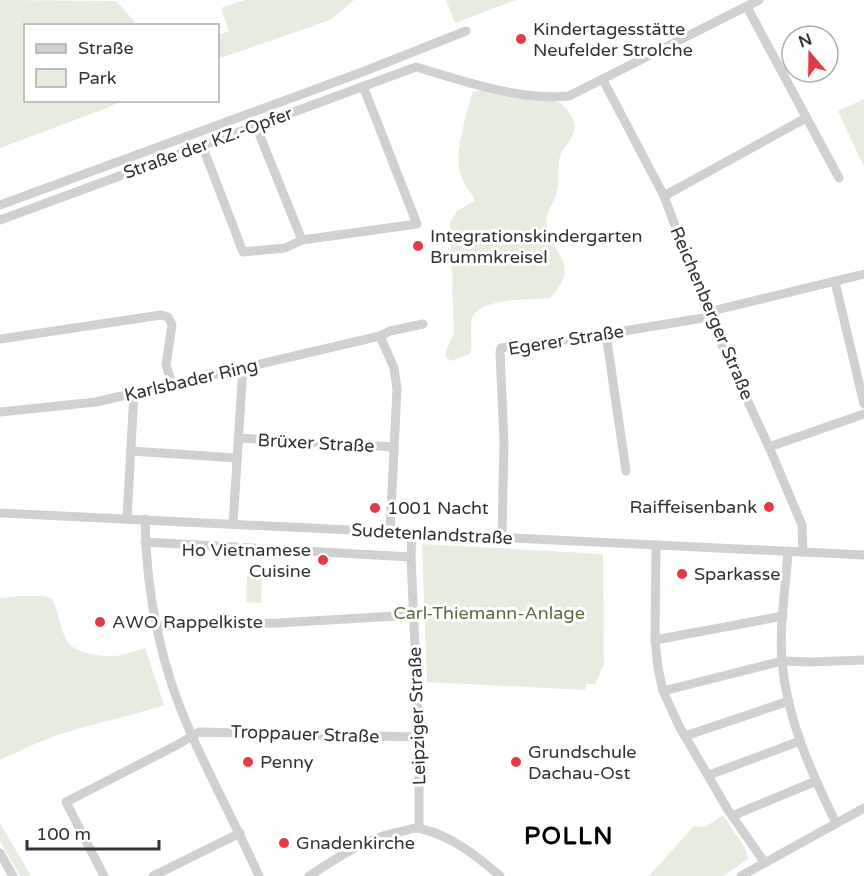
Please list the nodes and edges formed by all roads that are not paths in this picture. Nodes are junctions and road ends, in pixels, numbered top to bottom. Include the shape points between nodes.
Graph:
1 (759, 0) edge
2 (747, 7) junction
3 (466, 31) dead end
4 (603, 80) junction
5 (363, 86) junction
6 (807, 118) junction
7 (256, 126) junction
8 (202, 145) junction
9 (839, 178) dead end
10 (664, 196) junction
11 (0, 206) edge
12 (0, 220) edge
13 (302, 240) junction
14 (864, 274) edge
15 (835, 282) junction
16 (709, 314) junction
17 (423, 324) dead end
18 (606, 334) junction
19 (380, 336) junction
20 (0, 339) edge
21 (243, 367) junction
22 (172, 384) junction
23 (134, 393) junction
24 (864, 404) edge
25 (0, 412) edge
26 (864, 414) edge
27 (238, 438) junction
28 (394, 447) junction
29 (769, 447) junction
30 (131, 451) junction
31 (237, 458) junction
32 (626, 471) dead end
33 (0, 513) edge
34 (127, 518) junction
35 (145, 519) junction
36 (233, 524) junction
37 (390, 531) junction
38 (412, 533) junction
39 (502, 537) junction
40 (145, 543) junction
41 (656, 545) junction
42 (788, 551) junction
43 (803, 552) junction
44 (864, 555) edge
45 (411, 557) junction
46 (413, 615) junction
47 (783, 616) junction
48 (156, 626) junction
49 (655, 640) junction
50 (864, 660) edge
51 (782, 661) junction
52 (663, 692) junction
53 (789, 701) junction
54 (191, 735) junction
55 (685, 736) junction
56 (419, 737) junction
57 (800, 741) junction
58 (709, 775) junction
59 (816, 781) junction
60 (864, 808) edge
61 (732, 816) junction
62 (836, 823) junction
63 (419, 828) junction
64 (240, 833) junction
65 (0, 853) edge
66 (765, 863) junction
67 (13, 876) edge
68 (104, 876) edge
69 (153, 876) edge
70 (259, 876) edge
71 (309, 876) edge
72 (500, 876) edge
73 (741, 876) edge

1 - 2 street
2 - 4 street
2 - 6 street
3 - 11 street
4 - 5 street, Straße der KZ.-Opfer via 570,96 548,98 465,82 416,67
4 - 10 street, Reichenberger Straße
5 - 7 street, Straße der KZ.-Opfer
5 - 13 street via 417,224
6 - 9 street
6 - 10 street
7 - 8 street, Straße der KZ.-Opfer
7 - 13 street
8 - 12 street, Straße der KZ.-Opfer
8 - 13 street via 243,252 285,248
10 - 16 street, Reichenberger Straße
14 - 15 street, Egerer Straße
15 - 16 street, Egerer Straße
15 - 24 street
16 - 18 street, Egerer Straße
16 - 29 street, Reichenberger Straße
17 - 19 street, Karlsbader Ring
18 - 32 street
18 - 39 street, Egerer Straße via 501,348
19 - 21 street, Karlsbader Ring
19 - 28 street via 396,378
20 - 22 street via 161,315 168,317 172,325 166,365
21 - 22 street, Karlsbader Ring
21 - 27 street
22 - 23 street, Karlsbader Ring
23 - 25 street, Karlsbader Ring via 96,402
23 - 30 street
26 - 29 street
27 - 28 street, Brüxer Straße
27 - 31 street
28 - 37 street
29 - 43 street, Reichenberger Straße via 802,525
30 - 31 street
30 - 34 street
31 - 36 street
33 - 34 street, Sudetenlandstraße
34 - 35 street, Sudetenlandstraße
35 - 36 street, Sudetenlandstraße
35 - 40 street
36 - 37 street, Sudetenlandstraße
37 - 38 street, Sudetenlandstraße
38 - 39 street, Sudetenlandstraße
38 - 45 street, Leipziger Straße
39 - 41 street, Sudetenlandstraße
40 - 45 street, Sudetenlandstraße
40 - 48 street
41 - 42 street, Sudetenlandstraße
41 - 49 street
42 - 43 street, Sudetenlandstraße
42 - 47 street
43 - 44 street, Sudetenlandstraße
45 - 46 street, Leipziger Straße
46 - 48 street
46 - 56 street, Leipziger Straße
47 - 49 street
47 - 51 street
48 - 54 street
49 - 52 street
50 - 51 street
51 - 52 street
51 - 53 street
52 - 55 street
53 - 55 street
53 - 57 street
54 - 56 street, Troppauer Straße via 208,731
54 - 64 street
54 - 68 street via 66,802
55 - 58 street
56 - 63 street, Leipziger Straße
57 - 58 street
57 - 59 street
58 - 61 street
59 - 61 street
59 - 62 street
60 - 62 street
61 - 66 street
62 - 66 street
63 - 71 street via 364,841
63 - 72 street via 464,848
64 - 69 street
64 - 70 street
65 - 67 street
66 - 73 street

